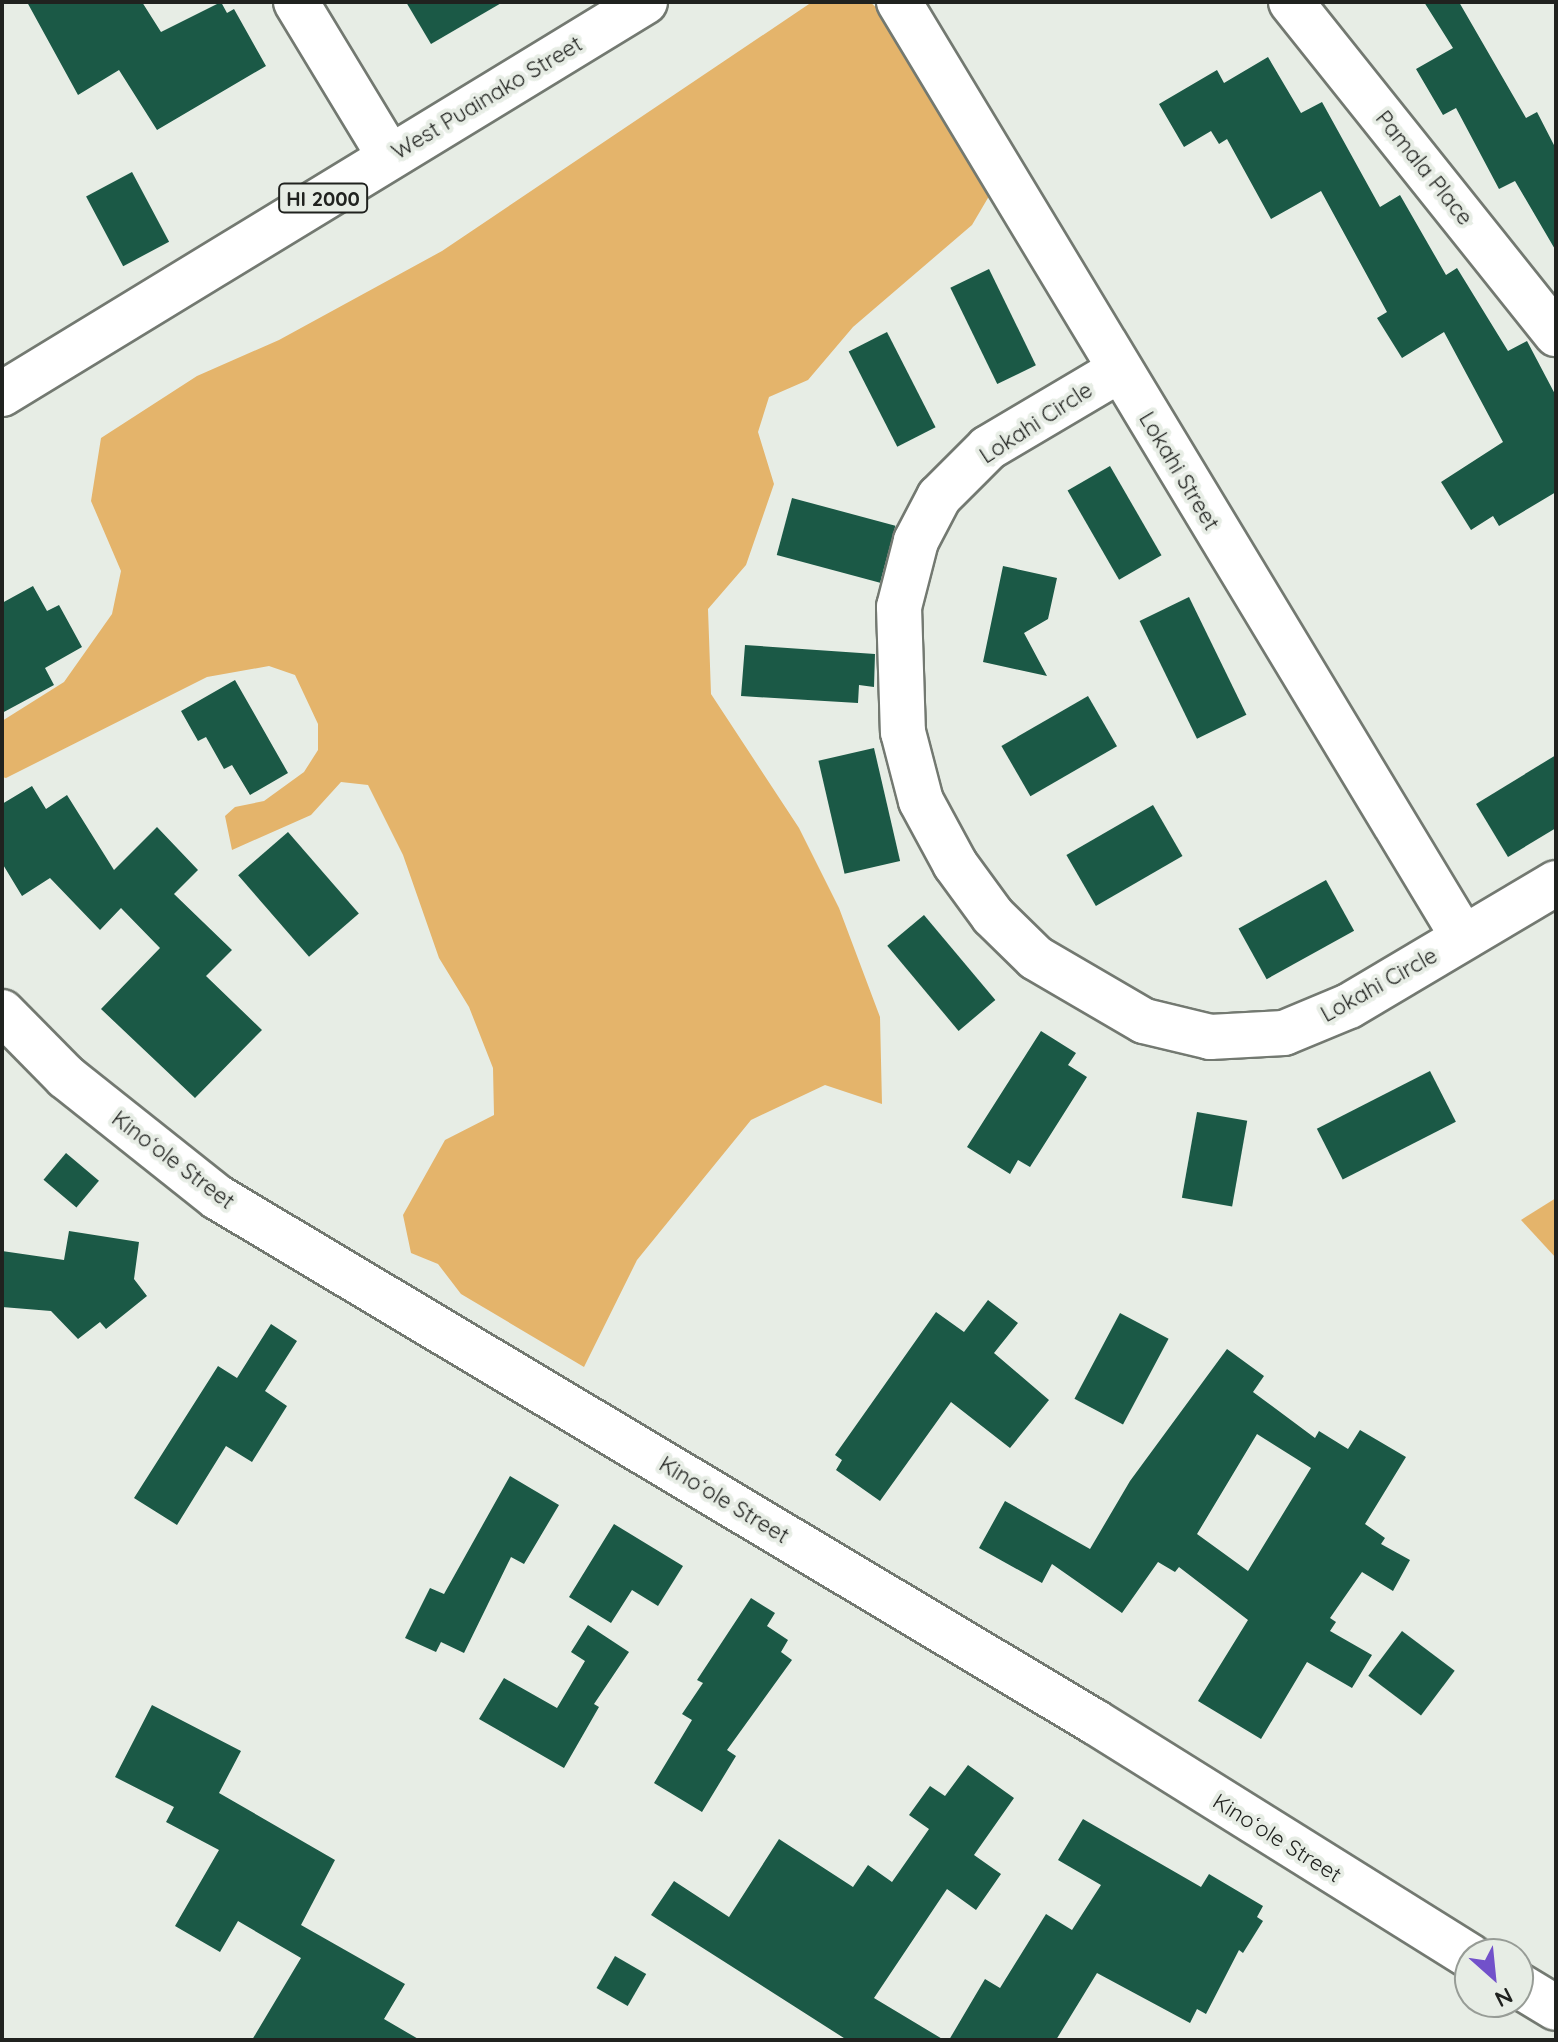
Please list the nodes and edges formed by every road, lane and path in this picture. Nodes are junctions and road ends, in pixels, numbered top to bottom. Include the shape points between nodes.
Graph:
1 (296, 2) edge
2 (645, 2) edge
3 (899, 2) edge
4 (1291, 2) edge
5 (390, 157) junction
6 (1556, 334) edge
7 (1118, 371) junction
8 (2, 394) edge
9 (1556, 883) edge
10 (1463, 937) junction
11 (2, 1012) edge
12 (1454, 1946) edge
13 (1534, 1995) edge
14 (1556, 2008) edge

1 - 5 main road
2 - 5 main road, West Puainako Street / HI 2000
3 - 7 main road, Lokahi Street
4 - 6 main road, Pamala Place
5 - 8 main road, West Puainako Street / HI 2000
7 - 10 main road, Lokahi Street
7 - 10 main road, Lokahi Circle via 988,448 939,497 916,541 899,607 903,732 921,801 955,864 993,916 1036,958 1144,1021 1210,1037 1284,1033 1349,1006
9 - 10 main road, Lokahi Circle
11 - 12 main road, Kinoʻole Street via 66,1077 217,1197 1095,1722
13 - 14 main road

